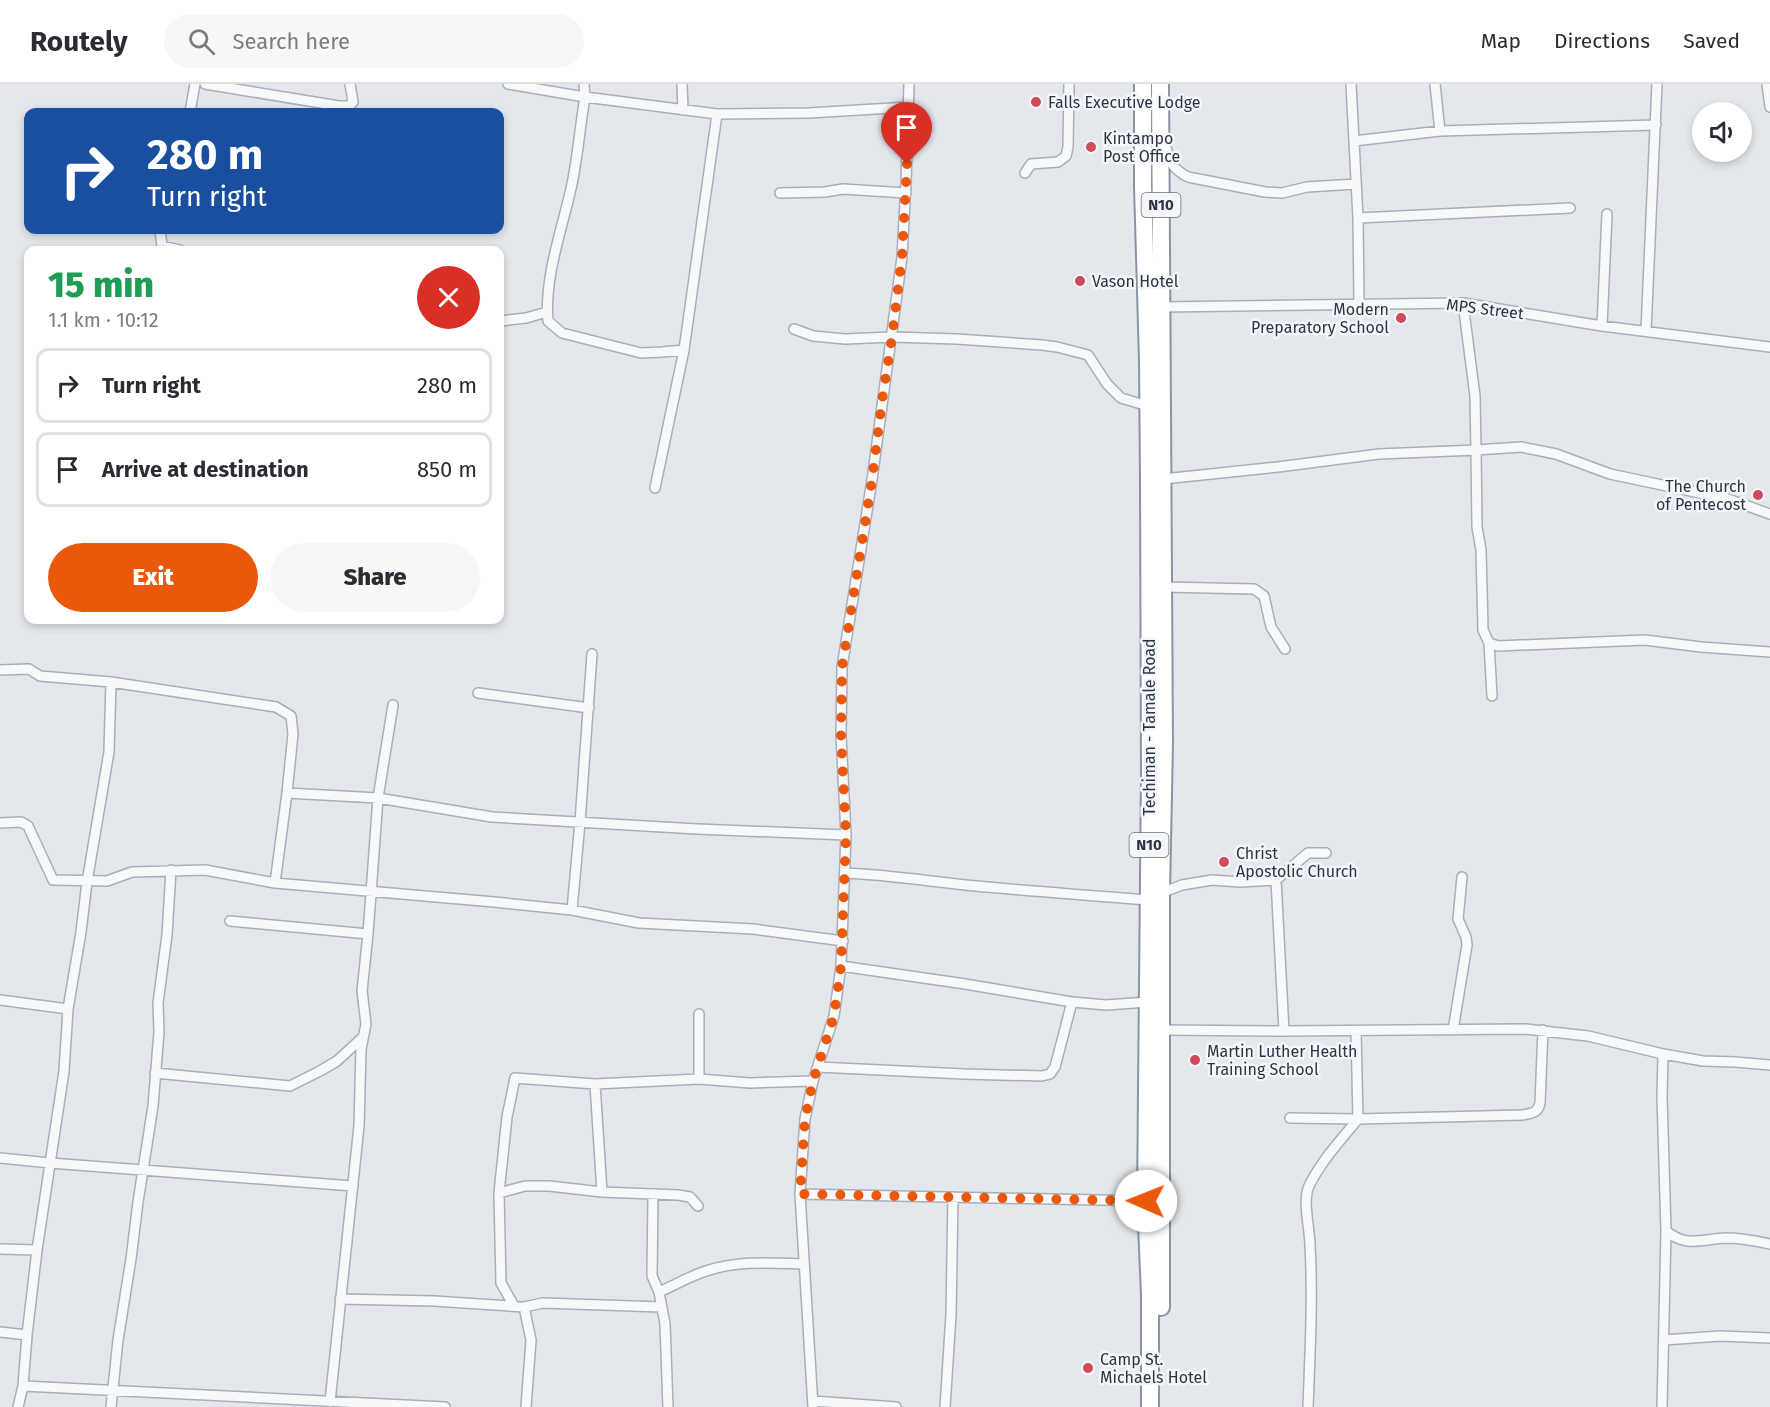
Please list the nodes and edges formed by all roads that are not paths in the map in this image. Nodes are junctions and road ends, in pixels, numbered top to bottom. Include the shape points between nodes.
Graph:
1 (195, 84) edge
2 (205, 84) edge
3 (350, 84) edge
4 (508, 84) edge
5 (584, 84) edge
6 (682, 84) edge
7 (909, 84) edge
8 (1069, 84) edge
9 (1143, 84) edge
10 (1160, 84) edge
11 (1351, 84) edge
12 (1435, 84) edge
13 (1657, 84) edge
14 (1767, 84) edge
15 (585, 97) junction
16 (909, 107) junction
17 (1770, 107) edge
18 (190, 108) edge
19 (683, 110) junction
20 (717, 114) junction
21 (1656, 124) junction
22 (1440, 131) junction
23 (1162, 133) junction
24 (1354, 141) junction
25 (1025, 173) dead end
26 (1356, 184) junction
27 (780, 193) dead end
28 (906, 193) junction
29 (1570, 208) dead end
30 (1607, 214) dead end
31 (1358, 218) junction
32 (1463, 303) junction
33 (1359, 304) junction
34 (1161, 307) junction
35 (547, 312) junction
36 (504, 321) edge
37 (1602, 326) junction
38 (794, 329) dead end
39 (1646, 332) junction
40 (892, 337) junction
41 (1770, 347) edge
42 (684, 350) junction
43 (1148, 406) junction
44 (1476, 450) junction
45 (1163, 479) junction
46 (655, 488) dead end
47 (1770, 514) edge
48 (1164, 587) junction
49 (1489, 643) junction
50 (1286, 649) dead end
51 (1770, 652) edge
52 (592, 654) dead end
53 (0, 670) edge
54 (111, 682) junction
55 (478, 693) dead end
56 (1492, 696) dead end
57 (393, 705) dead end
58 (589, 708) junction
59 (286, 793) junction
60 (378, 798) junction
61 (580, 822) junction
62 (0, 823) edge
63 (846, 835) junction
64 (1326, 853) dead end
65 (171, 870) junction
66 (846, 873) junction
67 (1462, 877) dead end
68 (1276, 880) junction
69 (87, 882) junction
70 (275, 883) junction
71 (371, 892) junction
72 (1155, 896) junction
73 (572, 910) junction
74 (230, 921) dead end
75 (368, 934) junction
76 (843, 941) junction
77 (841, 966) junction
78 (0, 1000) edge
79 (1072, 1002) junction
80 (1148, 1002) junction
81 (68, 1009) junction
82 (699, 1014) dead end
83 (1161, 1029) junction
84 (1453, 1030) junction
85 (1543, 1030) junction
86 (1284, 1031) junction
87 (1356, 1031) junction
88 (362, 1038) junction
89 (1663, 1054) junction
90 (1770, 1065) edge
91 (818, 1067) junction
92 (155, 1073) junction
93 (699, 1079) junction
94 (813, 1081) junction
95 (595, 1084) junction
96 (1290, 1118) dead end
97 (1358, 1119) junction
98 (0, 1158) edge
99 (50, 1164) junction
100 (143, 1170) junction
101 (353, 1186) junction
102 (602, 1192) junction
103 (499, 1193) junction
104 (653, 1194) junction
105 (800, 1194) junction
106 (953, 1197) junction
107 (1146, 1201) junction
108 (698, 1206) dead end
109 (1666, 1231) junction
110 (1770, 1244) edge
111 (0, 1248) edge
112 (37, 1250) junction
113 (804, 1264) junction
114 (659, 1292) junction
115 (340, 1299) junction
116 (519, 1306) junction
117 (662, 1307) junction
118 (0, 1332) edge
119 (27, 1335) junction
120 (1770, 1338) edge
121 (1664, 1340) junction
122 (23, 1386) junction
123 (113, 1390) junction
124 (330, 1402) junction
125 (813, 1404) edge
126 (18, 1407) edge
127 (111, 1407) edge
128 (445, 1407) edge
129 (526, 1407) edge
130 (668, 1407) edge
131 (896, 1407) edge
132 (945, 1407) edge
133 (1150, 1407) edge
134 (1160, 1407) edge
135 (1308, 1407) edge
136 (1662, 1407) edge

1 - 18 street
2 - 3 street via 348,106 353,102
4 - 15 street
5 - 15 street
6 - 19 street
7 - 16 street
8 - 25 street via 1066,156 1058,162 1032,164
9 - 43 highway, Techiman - Tamale Road / N10
10 - 23 highway, Techiman - Tamale Road / N10
11 - 24 street
12 - 22 street
13 - 21 street
14 - 17 street
15 - 19 street
15 - 35 street
16 - 20 street
16 - 28 street
19 - 20 street
20 - 42 street
21 - 22 street
21 - 39 street
22 - 24 street
23 - 26 street via 1170,162 1188,177 1282,193
23 - 34 highway, Techiman - Tamale Road / N10
24 - 26 street
26 - 31 street
27 - 28 street via 843,189
28 - 40 street
29 - 31 street
30 - 37 street
31 - 33 street
32 - 33 street, MPS Street
32 - 37 street, MPS Street
32 - 44 street via 1475,396
33 - 34 street, MPS Street
34 - 45 highway, Techiman - Tamale Road / N10
35 - 36 street
35 - 42 street via 548,321 562,333 641,352
37 - 39 street, MPS Street
38 - 40 street via 813,336 845,339
39 - 41 street, MPS Street
40 - 43 street via 1067,349 1088,355 1121,398
40 - 63 street via 842,667
42 - 46 street
43 - 72 highway, Techiman - Tamale Road / N10
44 - 45 street via 1379,454
44 - 47 street via 1521,447 1556,454 1610,474 1728,499
44 - 49 street via 1483,630
45 - 48 highway, Techiman - Tamale Road / N10
48 - 50 street via 1254,589 1264,596 1271,627
48 - 72 highway, Techiman - Tamale Road / N10 via 1164,743
49 - 51 street via 1498,646 1645,640
49 - 56 street
52 - 58 street
53 - 54 street via 29,669 40,676
54 - 59 street via 276,707 291,716 293,734
54 - 69 street via 109,752
55 - 58 street
57 - 60 street
58 - 61 street
59 - 60 street
59 - 70 street
60 - 61 street via 492,817
60 - 71 street
61 - 63 street
61 - 73 street
62 - 69 street via 21,822 28,826 53,880
63 - 66 street
64 - 68 street via 1308,853
65 - 69 street via 132,872 107,881
65 - 70 street via 205,870
65 - 92 street via 158,996
66 - 72 street via 1085,896
66 - 76 street
67 - 84 street via 1458,919 1467,945
68 - 72 street via 1212,880 1182,885
68 - 86 street
69 - 81 street
70 - 71 street
71 - 73 street
71 - 75 street
72 - 80 highway, Techiman - Tamale Road / N10
72 - 83 highway, Techiman - Tamale Road / N10
73 - 76 street via 639,923 753,929
74 - 75 street
75 - 88 street via 362,991 366,1024
76 - 77 street
77 - 79 street
77 - 91 street via 834,1016
78 - 81 street
79 - 80 street
79 - 91 street via 1050,1074
80 - 107 highway, Techiman - Tamale Road / N10
81 - 99 street via 64,1071
82 - 93 street
83 - 86 street
83 - 134 highway, Techiman - Tamale Road / N10
84 - 85 street
84 - 87 street
85 - 89 street
85 - 97 street via 1540,1103 1535,1113
86 - 87 street
87 - 97 street
88 - 92 street via 337,1061 290,1086
88 - 101 street
89 - 90 street
89 - 109 street
91 - 94 street
92 - 100 street
93 - 94 street via 750,1083
93 - 95 street
94 - 105 street via 805,1119
95 - 102 street
95 - 103 street via 515,1078
96 - 97 street
97 - 135 street via 1328,1155 1306,1196 1311,1319
98 - 99 street
99 - 100 street
99 - 112 street
100 - 101 street
100 - 123 street
101 - 115 street
102 - 103 street via 525,1186
102 - 104 street
103 - 116 street via 501,1283
104 - 108 street via 690,1197
104 - 114 street via 652,1276
105 - 106 street
105 - 113 street
106 - 107 street
106 - 132 street
107 - 133 highway, Techiman - Tamale Road / N10
109 - 110 street via 1688,1242 1728,1238
109 - 121 street
111 - 112 street
112 - 119 street
113 - 114 street via 724,1266
113 - 125 street
114 - 117 street
115 - 116 street
115 - 124 street
116 - 117 street via 543,1303
116 - 129 street via 531,1340
117 - 130 street
118 - 119 street
119 - 122 street
120 - 121 street
121 - 136 street
122 - 123 street
122 - 126 street
123 - 124 street
123 - 127 street
124 - 128 street
125 - 131 street

